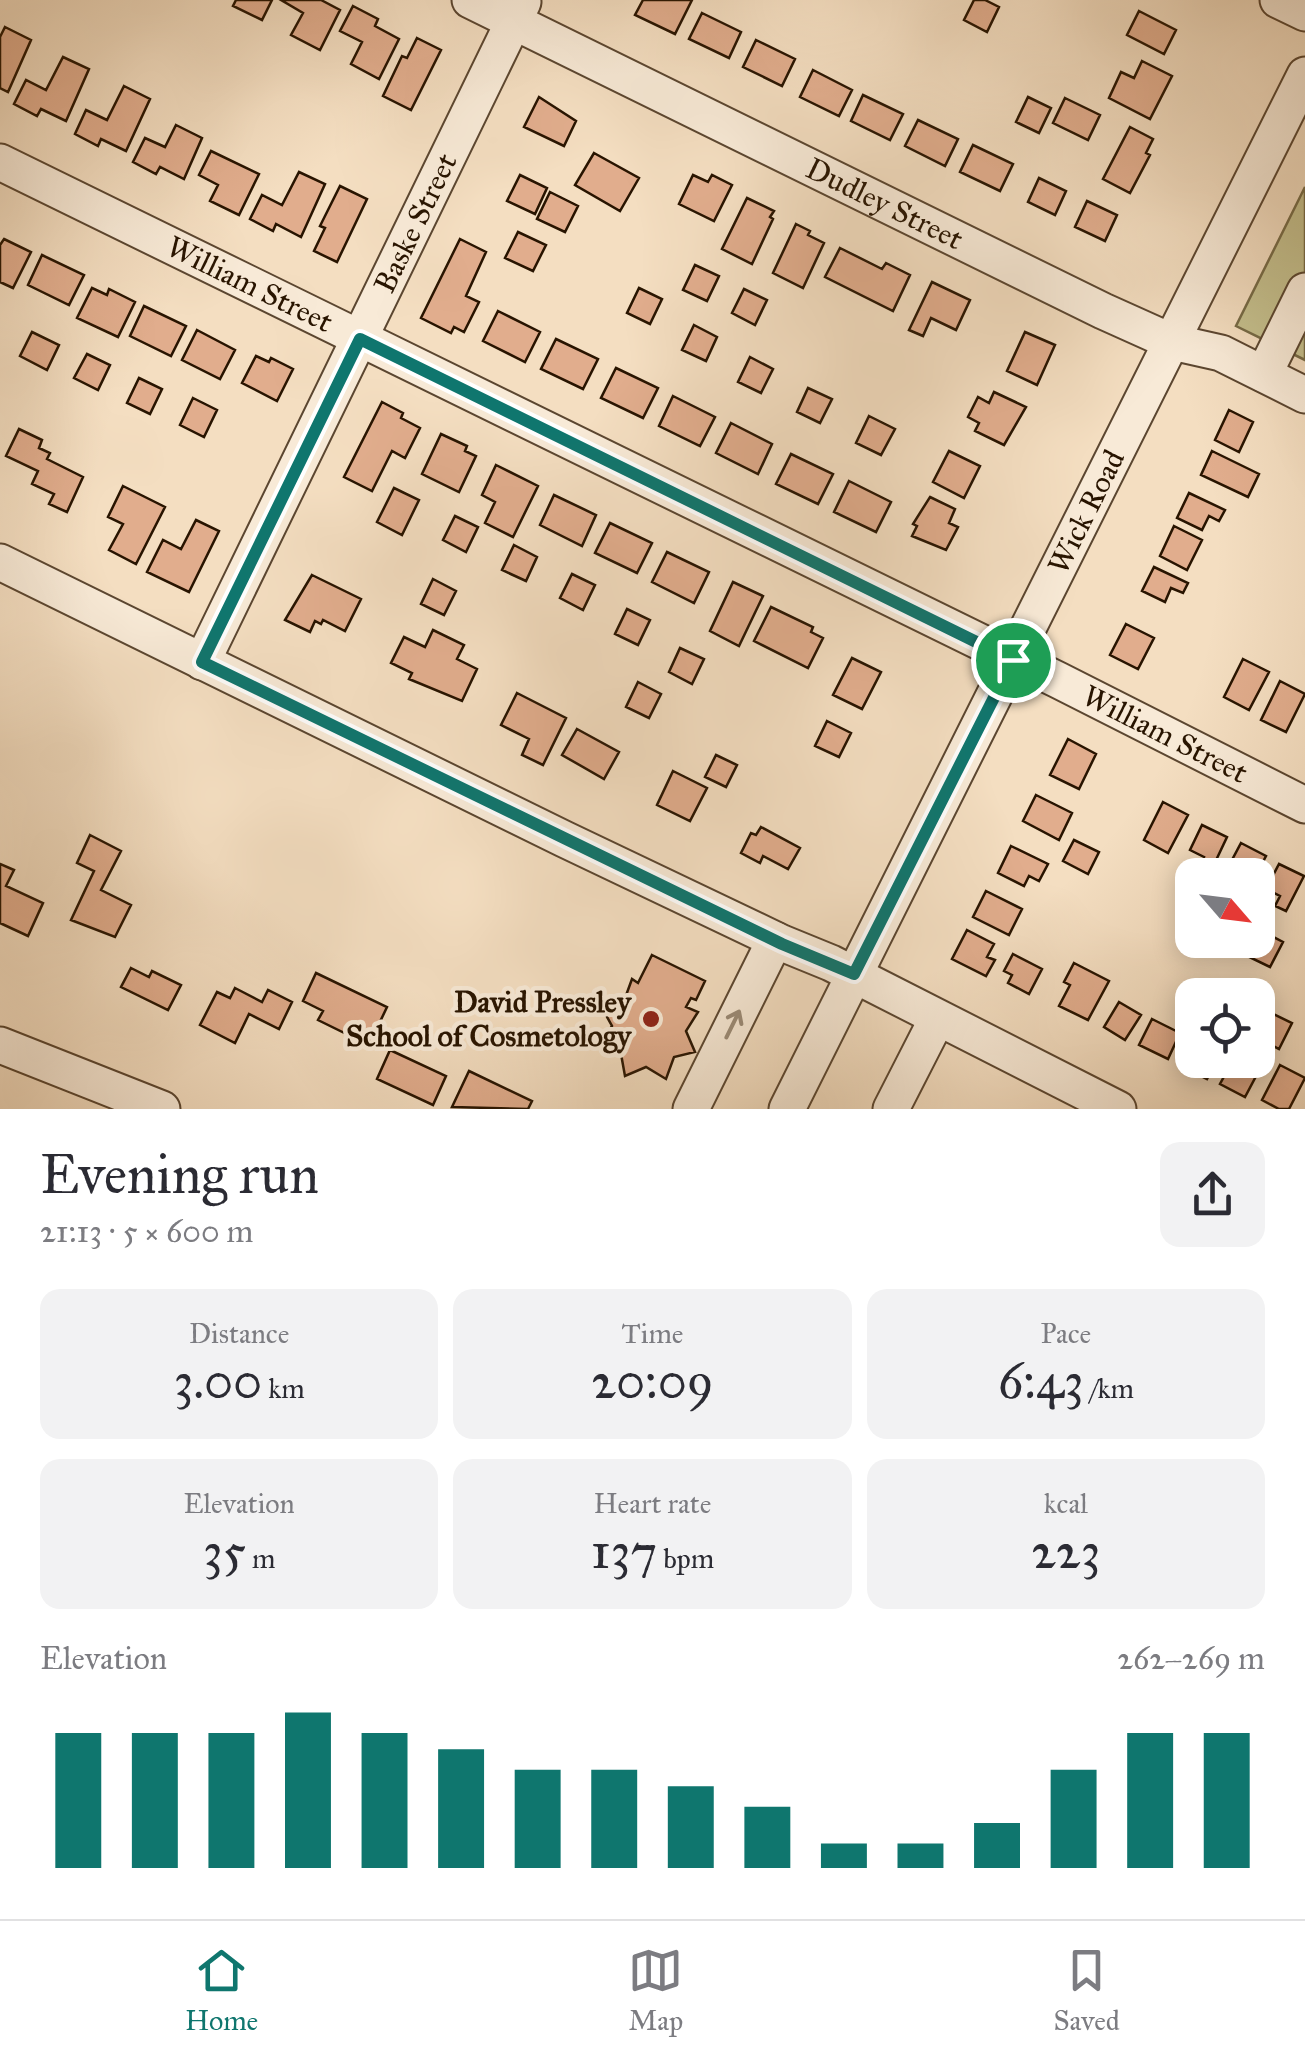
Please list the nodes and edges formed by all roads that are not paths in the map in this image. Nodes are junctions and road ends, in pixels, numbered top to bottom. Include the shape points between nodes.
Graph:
1 (470, 0) edge
2 (1278, 0) edge
3 (519, 11) edge
4 (1305, 13) edge
5 (1305, 75) edge
6 (0, 162) edge
7 (1305, 291) edge
8 (360, 339) junction
9 (1172, 342) junction
10 (1264, 374) junction
11 (1305, 395) edge
12 (0, 562) edge
13 (1013, 660) junction
14 (202, 662) junction
15 (1305, 804) edge
16 (775, 940) junction
17 (854, 974) junction
18 (937, 1018) junction
19 (0, 1045) edge
20 (162, 1109) edge
21 (691, 1109) edge
22 (788, 1109) edge
23 (891, 1109) edge
24 (1118, 1109) edge

1 - 3 street, Dudley Street
2 - 4 street
3 - 8 street, Baske Street
3 - 9 street, Dudley Street
5 - 9 street, Wick Road
6 - 8 street, William Street
7 - 10 street
8 - 13 street, William Street
8 - 14 street, Baske Street
9 - 10 street, Dudley Street via 1221,353
9 - 13 street, Wick Road
10 - 11 street, Dudley Street
12 - 14 street
13 - 15 street, William Street
13 - 17 street, Wick Road
14 - 16 street
16 - 17 street
21 -> 16 street
17 - 18 street
17 - 22 street, Wick Road
18 - 23 street
18 - 24 street
19 - 20 street

